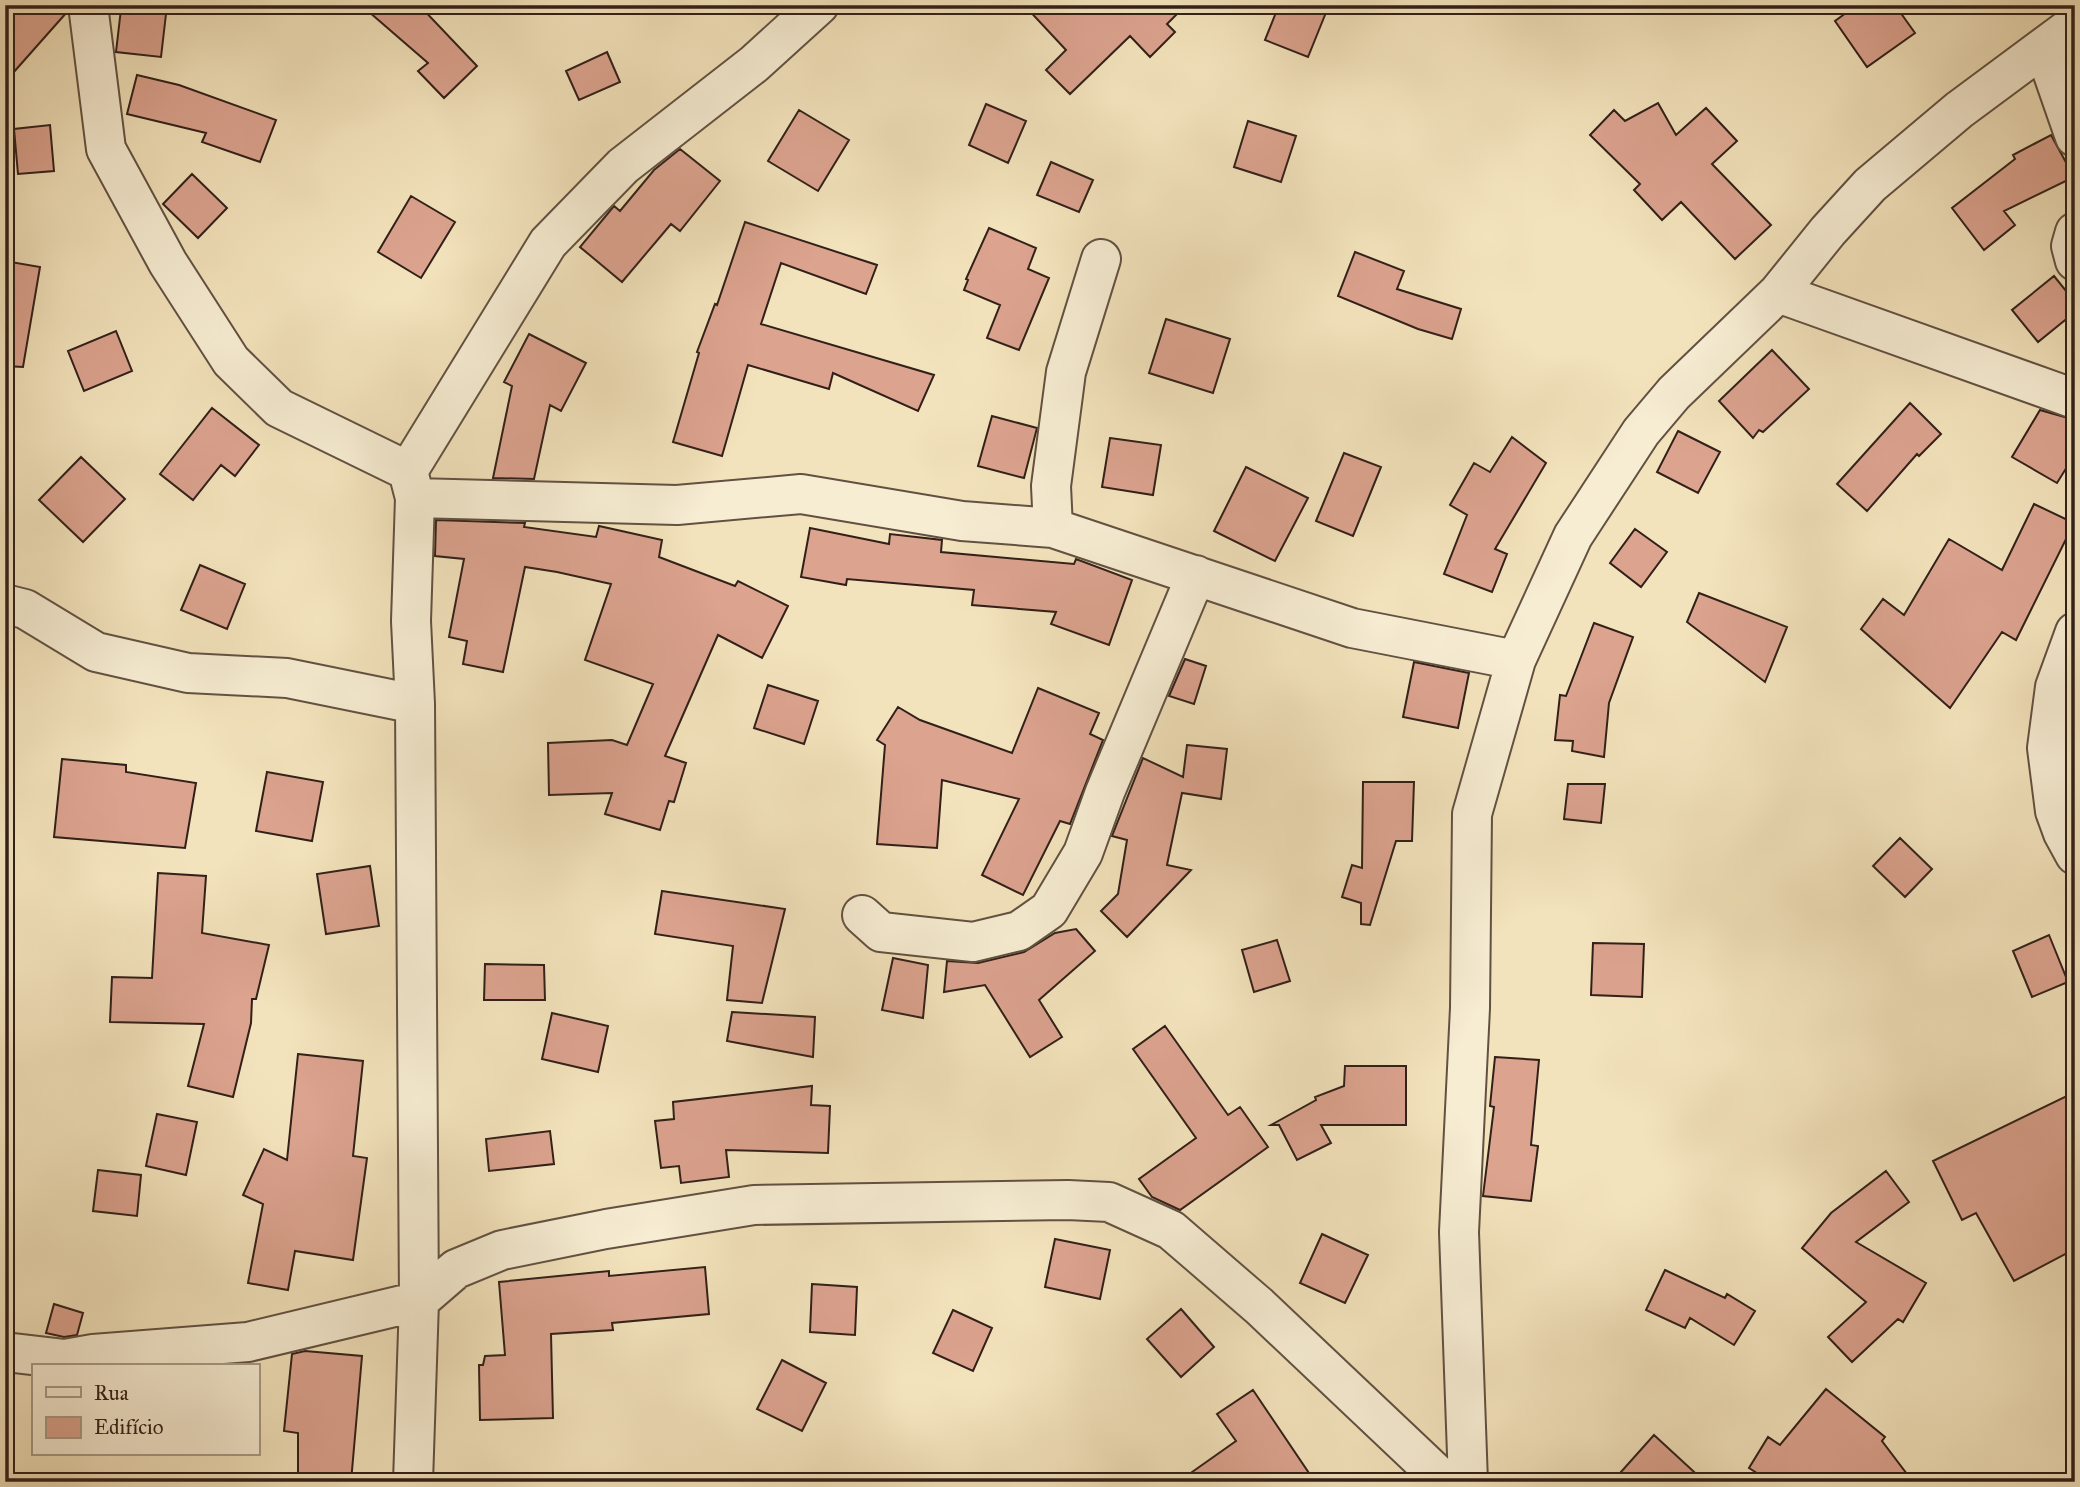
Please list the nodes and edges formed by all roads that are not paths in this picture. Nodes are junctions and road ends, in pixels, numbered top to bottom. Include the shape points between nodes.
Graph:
1 (88, 5) edge
2 (819, 5) edge
3 (2075, 24) edge
4 (2044, 48) junction
5 (2075, 137) edge
6 (2075, 232) edge
7 (1101, 258) dead end
8 (2075, 261) edge
9 (1777, 293) junction
10 (2075, 399) edge
11 (412, 484) junction
12 (1054, 528) junction
13 (1196, 575) junction
14 (5, 604) edge
15 (2075, 632) edge
16 (1516, 660) junction
17 (415, 704) junction
18 (2075, 855) edge
19 (862, 915) dead end
20 (419, 1301) junction
21 (5, 1352) edge
22 (413, 1482) edge
23 (1445, 1482) edge
24 (1468, 1482) edge

1 - 11 street via 106,149 168,263 231,361 279,408
2 - 11 street via 754,64 622,166 548,243
3 - 4 street
4 - 5 street
4 - 9 street via 1870,184
6 - 8 street via 2071,246
7 - 12 street via 1066,372 1051,486
9 - 10 street
9 - 16 street via 1674,393 1641,432 1573,536
11 - 12 street via 677,505 801,494 962,520
11 - 17 street
12 - 13 street
13 - 16 street via 1352,628
13 - 19 street via 1104,792 1083,853 1049,911 1019,931 974,942 881,932
14 - 17 street via 25,609 96,652 188,673 287,678
15 - 18 street via 2055,688 2047,748 2055,811
16 - 24 street via 1472,814 1470,1008 1458,1232
17 - 20 street
20 - 21 street via 248,1342 65,1359
20 - 22 street
20 - 23 street via 456,1269 502,1250 754,1205 1109,1202 1171,1230 1259,1306

